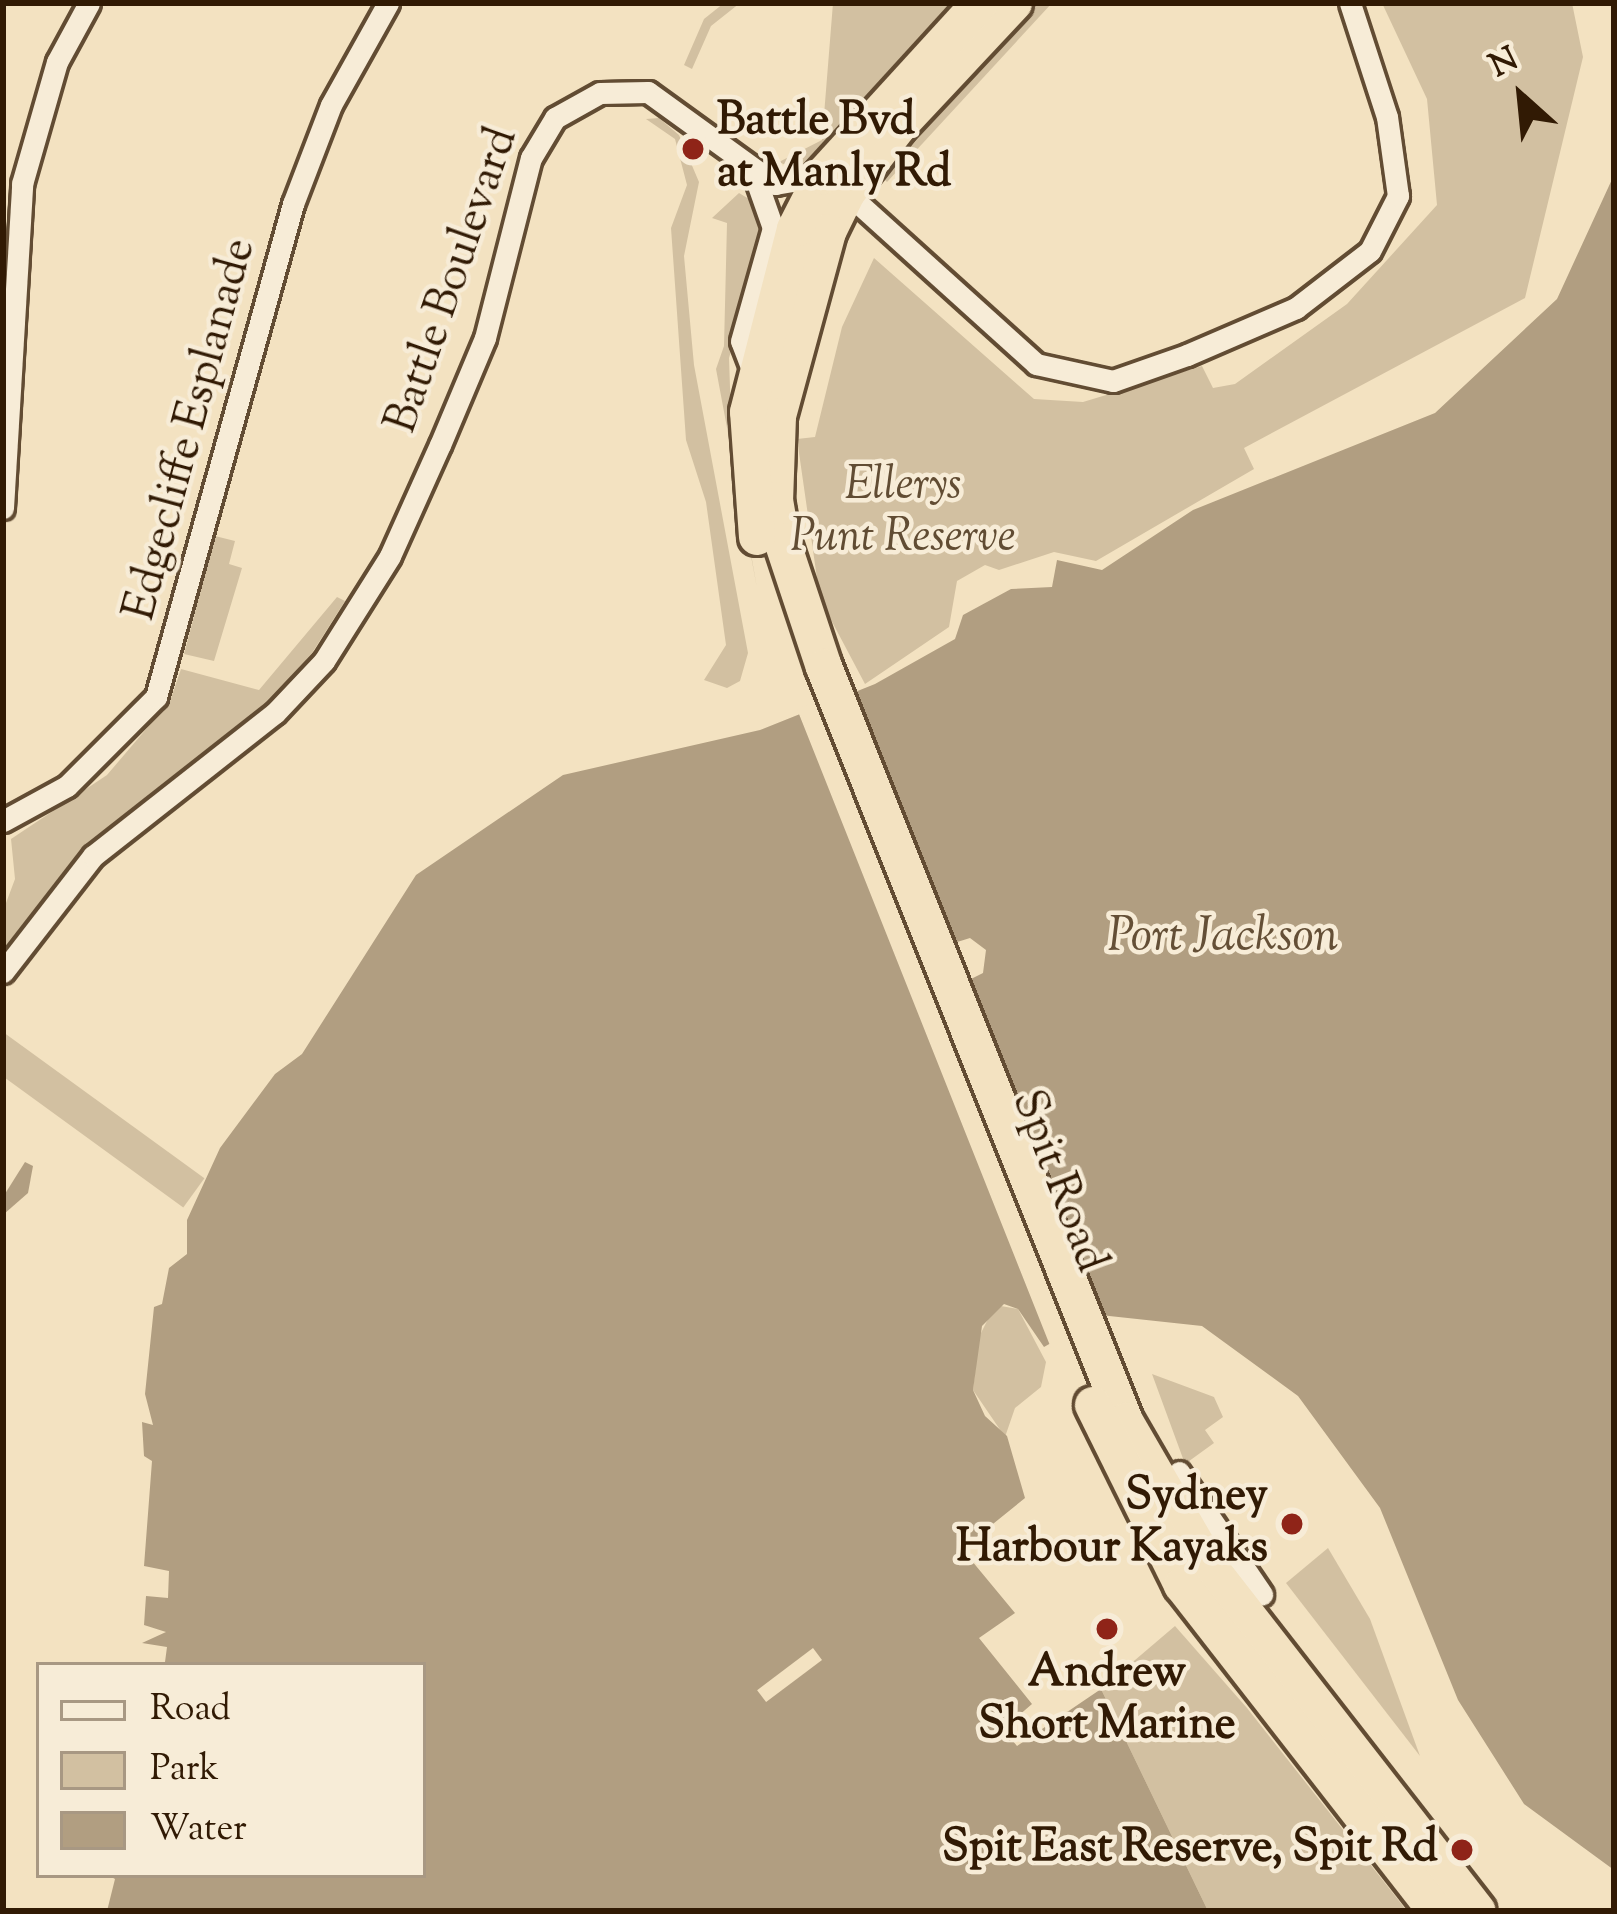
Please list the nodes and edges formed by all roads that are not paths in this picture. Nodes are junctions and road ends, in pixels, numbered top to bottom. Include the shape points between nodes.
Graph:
1 (89, 3) edge
2 (388, 3) edge
3 (980, 3) edge
4 (1014, 3) edge
5 (1350, 3) edge
6 (754, 174) junction
7 (834, 184) junction
8 (753, 372) junction
9 (3, 508) edge
10 (815, 671) junction
11 (3, 821) edge
12 (3, 972) edge
13 (1088, 1364) junction
14 (1179, 1472) dead end
15 (1262, 1594) dead end
16 (1436, 1911) edge
17 (1478, 1911) edge

1 - 9 street via 57,62 22,184
2 - 11 street, Edgecliffe Esplanade via 331,105 292,205 156,697 67,786
3 - 7 highway
4 - 7 highway
5 - 7 street via 1388,117 1398,196 1370,251 1296,308 1113,381 1036,364
6 - 7 street via 789,186
6 - 8 street via 772,228 741,341
6 - 12 street, Battle Boulevard via 648,92 600,93 555,118 531,158 484,338 440,445 390,556 325,661 275,713 93,856
7 - 8 highway, Spit Road via 779,268
7 - 10 highway via 773,453 782,541
8 - 10 highway, Spit Road via 750,503 761,553
10 - 13 highway, Spit Road
13 - 16 highway, Spit Road via 1125,1482 1182,1586
13 - 17 highway, Spit Road via 1196,1547
14 - 15 street

